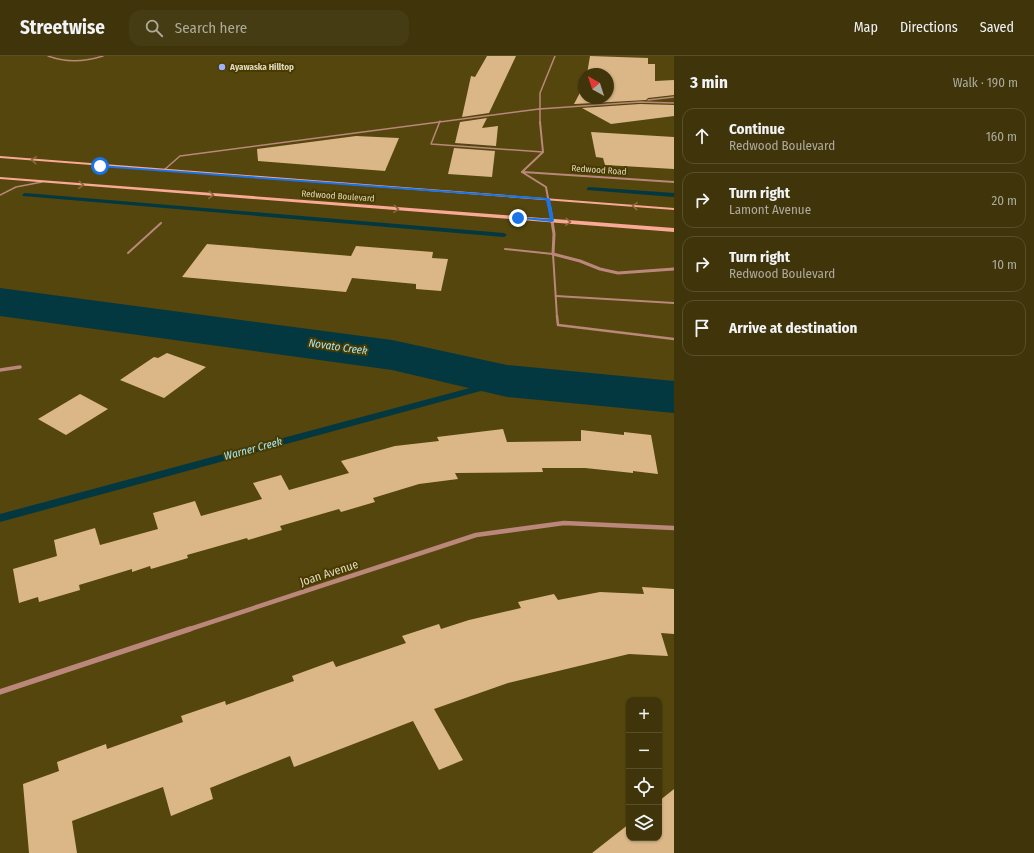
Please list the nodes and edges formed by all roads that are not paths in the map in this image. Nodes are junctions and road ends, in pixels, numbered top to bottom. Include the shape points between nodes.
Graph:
1 (48, 56) edge
2 (103, 56) edge
3 (555, 56) edge
4 (674, 96) edge
5 (640, 102) junction
6 (674, 104) edge
7 (539, 109) junction
8 (440, 121) junction
9 (543, 152) junction
10 (0, 157) edge
11 (164, 170) junction
12 (522, 172) junction
13 (0, 178) edge
14 (42, 182) junction
15 (674, 182) edge
16 (0, 195) edge
17 (548, 199) junction
18 (674, 209) edge
19 (552, 221) junction
20 (161, 223) dead end
21 (674, 230) edge
22 (505, 249) dead end
23 (128, 253) dead end
24 (553, 254) junction
25 (674, 269) edge
26 (556, 296) junction
27 (674, 303) edge
28 (674, 339) edge
29 (20, 367) dead end
30 (0, 370) edge
31 (674, 528) edge
32 (0, 692) edge

1 - 2 street via 74,62
3 - 7 street via 540,93
4 - 5 street
5 - 6 street
5 - 7 street
7 - 8 lane
7 - 9 street
8 - 9 lane via 431,144
8 - 11 lane via 180,156
9 - 12 street
11 -> 10 main road, Redwood Boulevard
11 - 17 main road, Redwood Boulevard
12 - 15 street, Redwood Road
12 - 17 street via 546,187
13 - 14 main road, Redwood Boulevard
14 - 16 lane via 16,187
14 -> 19 main road, Redwood Boulevard
18 -> 17 main road, Redwood Boulevard
17 - 19 street
19 -> 21 main road, Redwood Boulevard
19 - 24 street
20 - 23 lane
22 - 24 lane
24 - 25 street via 618,272
24 - 26 lane
26 - 27 lane
26 - 28 lane via 558,324
29 - 30 street
31 - 32 street, Joan Avenue via 564,523 476,535

